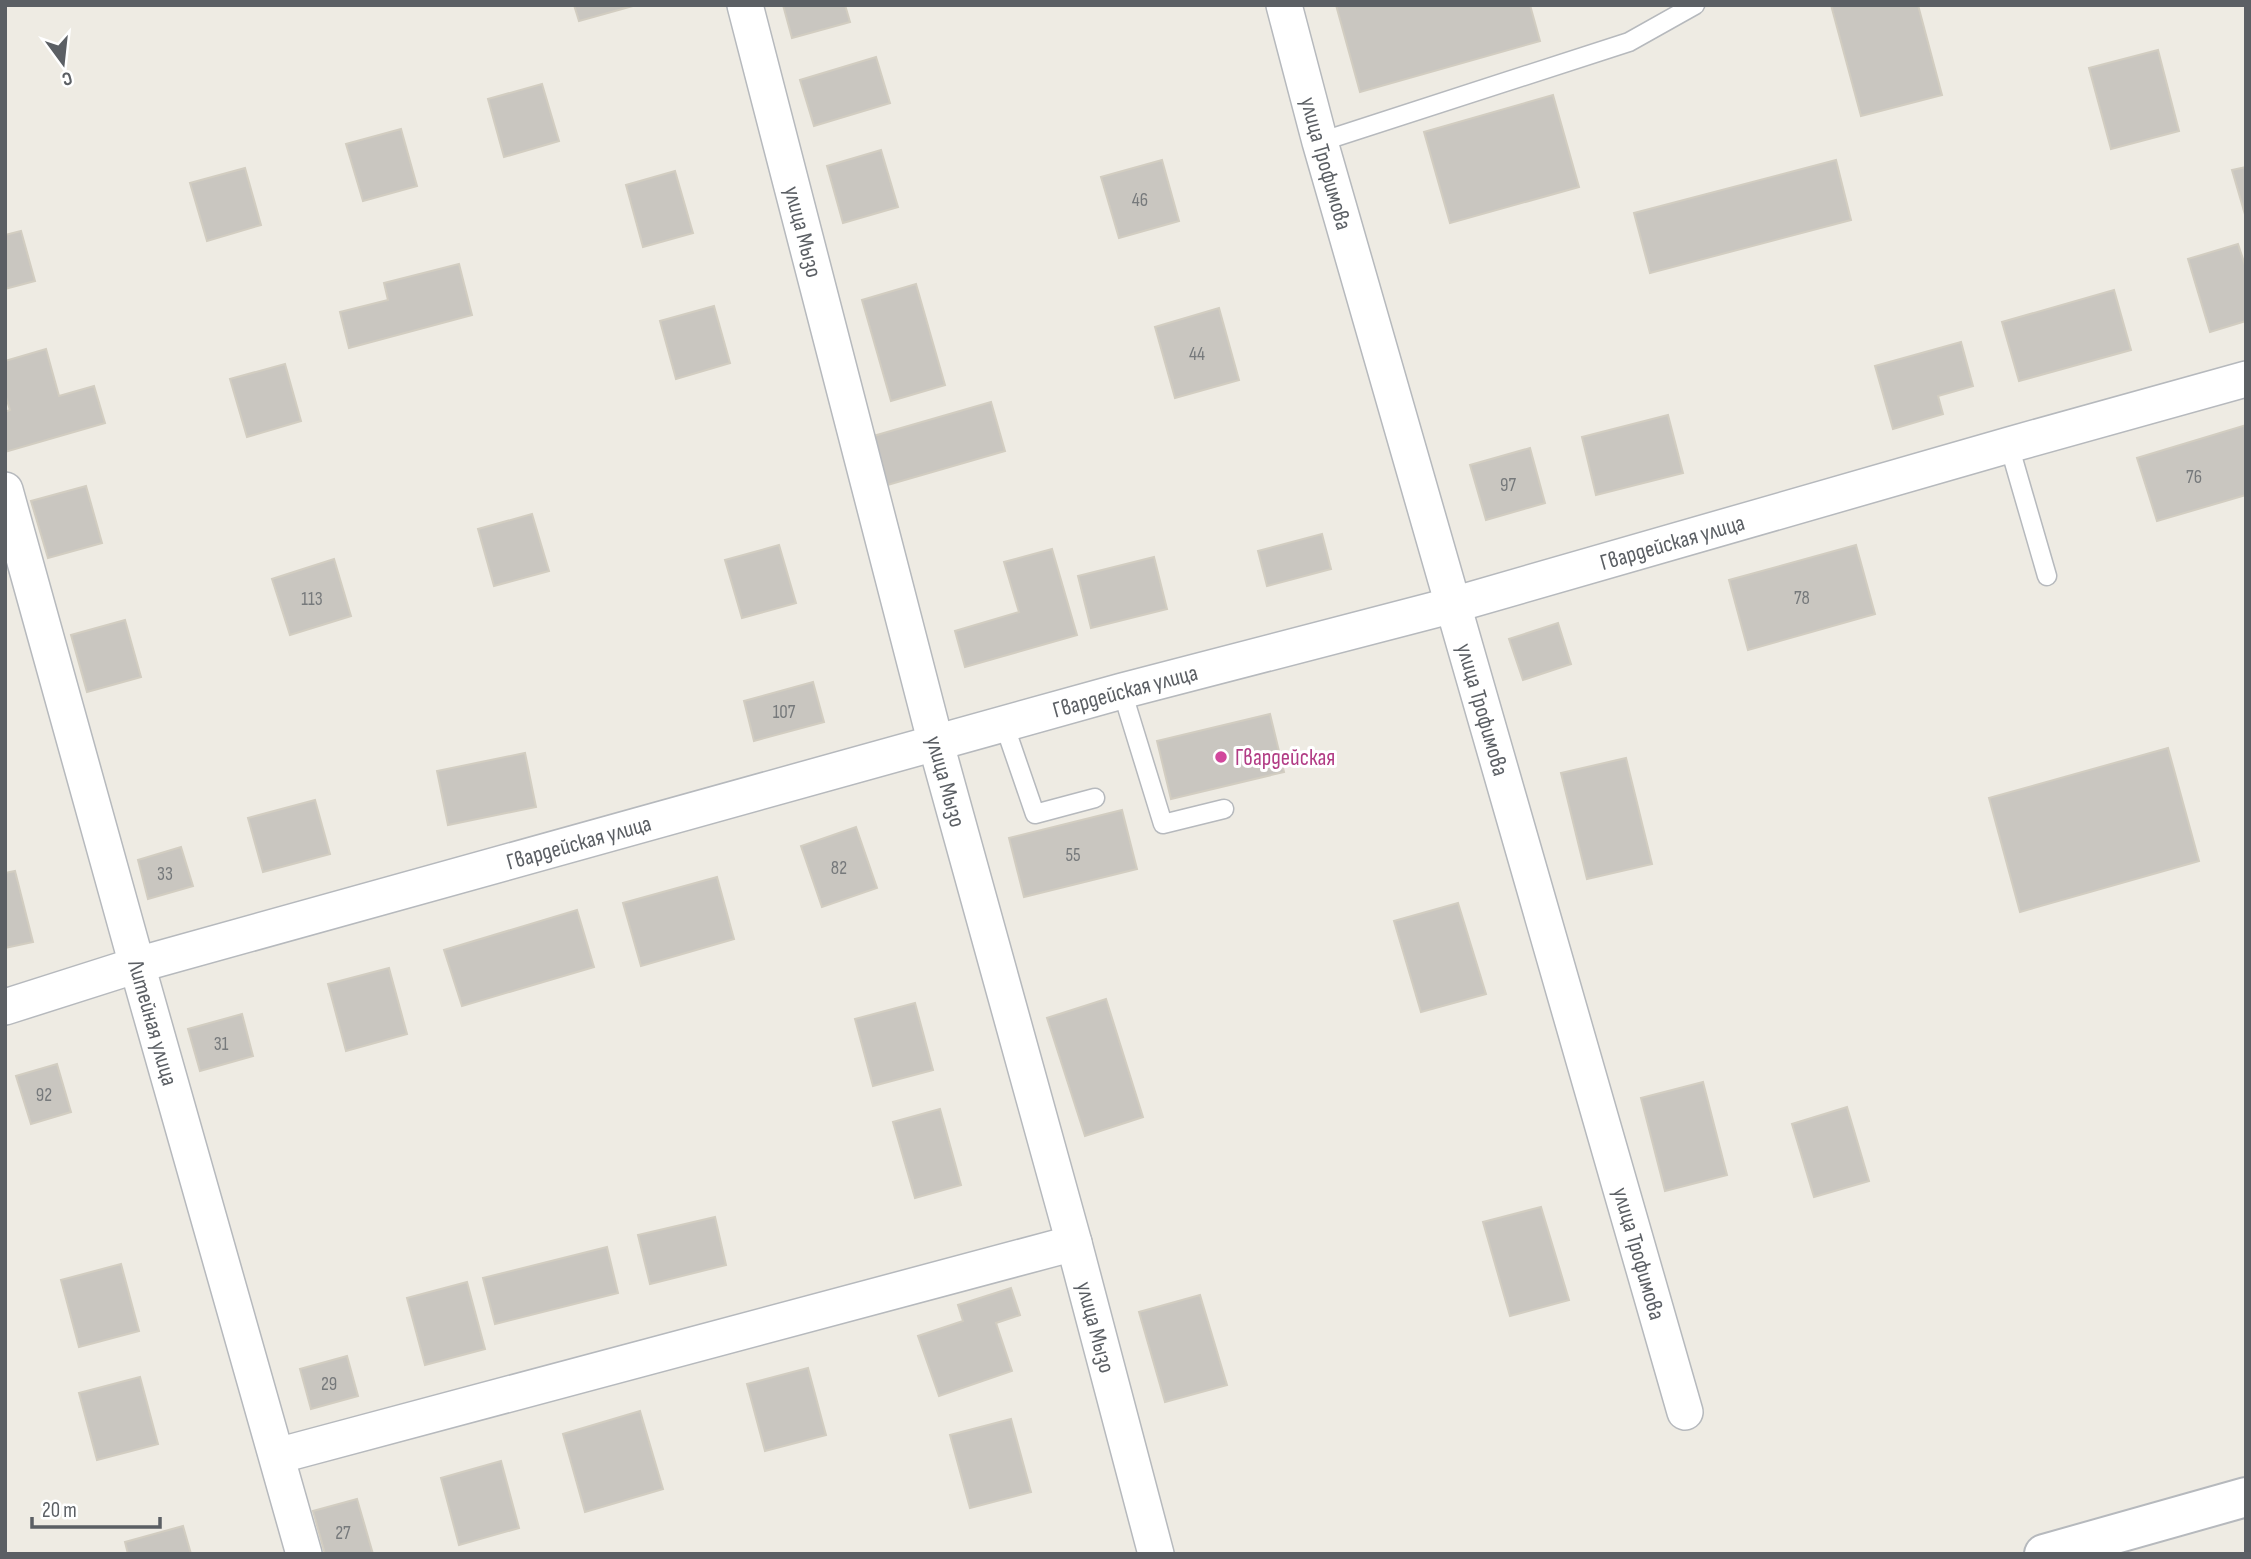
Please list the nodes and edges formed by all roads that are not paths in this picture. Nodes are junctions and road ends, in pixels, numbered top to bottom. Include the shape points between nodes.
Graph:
1 (745, 5) edge
2 (1284, 5) edge
3 (1695, 5) edge
4 (1320, 142) junction
5 (2246, 379) edge
6 (2009, 445) junction
7 (5, 490) edge
8 (2047, 576) dead end
9 (1454, 605) junction
10 (1122, 691) junction
11 (1004, 724) junction
12 (936, 744) junction
13 (1095, 798) dead end
14 (1224, 809) dead end
15 (136, 965) junction
16 (5, 1007) edge
17 (1074, 1243) junction
18 (1685, 1412) dead end
19 (277, 1456) junction
20 (2246, 1497) edge
21 (303, 1554) edge
22 (1156, 1554) edge
23 (2043, 1554) edge

1 - 12 street, улица Мызо
2 - 4 street, улица Трофимова
3 - 4 lane via 1629,42
4 - 9 street, улица Трофимова
5 - 6 street, Гвардейская улица
6 - 8 lane
6 - 9 street, Гвардейская улица
7 - 15 street, Литейная улица
9 - 10 street, Гвардейская улица
9 - 18 street, улица Трофимова
10 - 11 street, Гвардейская улица
10 - 14 lane via 1163,824
11 - 12 street, Гвардейская улица
11 - 13 lane via 1035,814
12 - 15 street, Гвардейская улица
12 - 17 street, улица Мызо
15 - 16 street, Гвардейская улица
15 - 19 street, Литейная улица
17 - 19 street
17 - 22 street, улица Мызо
19 - 21 street, Литейная улица
20 - 23 street

